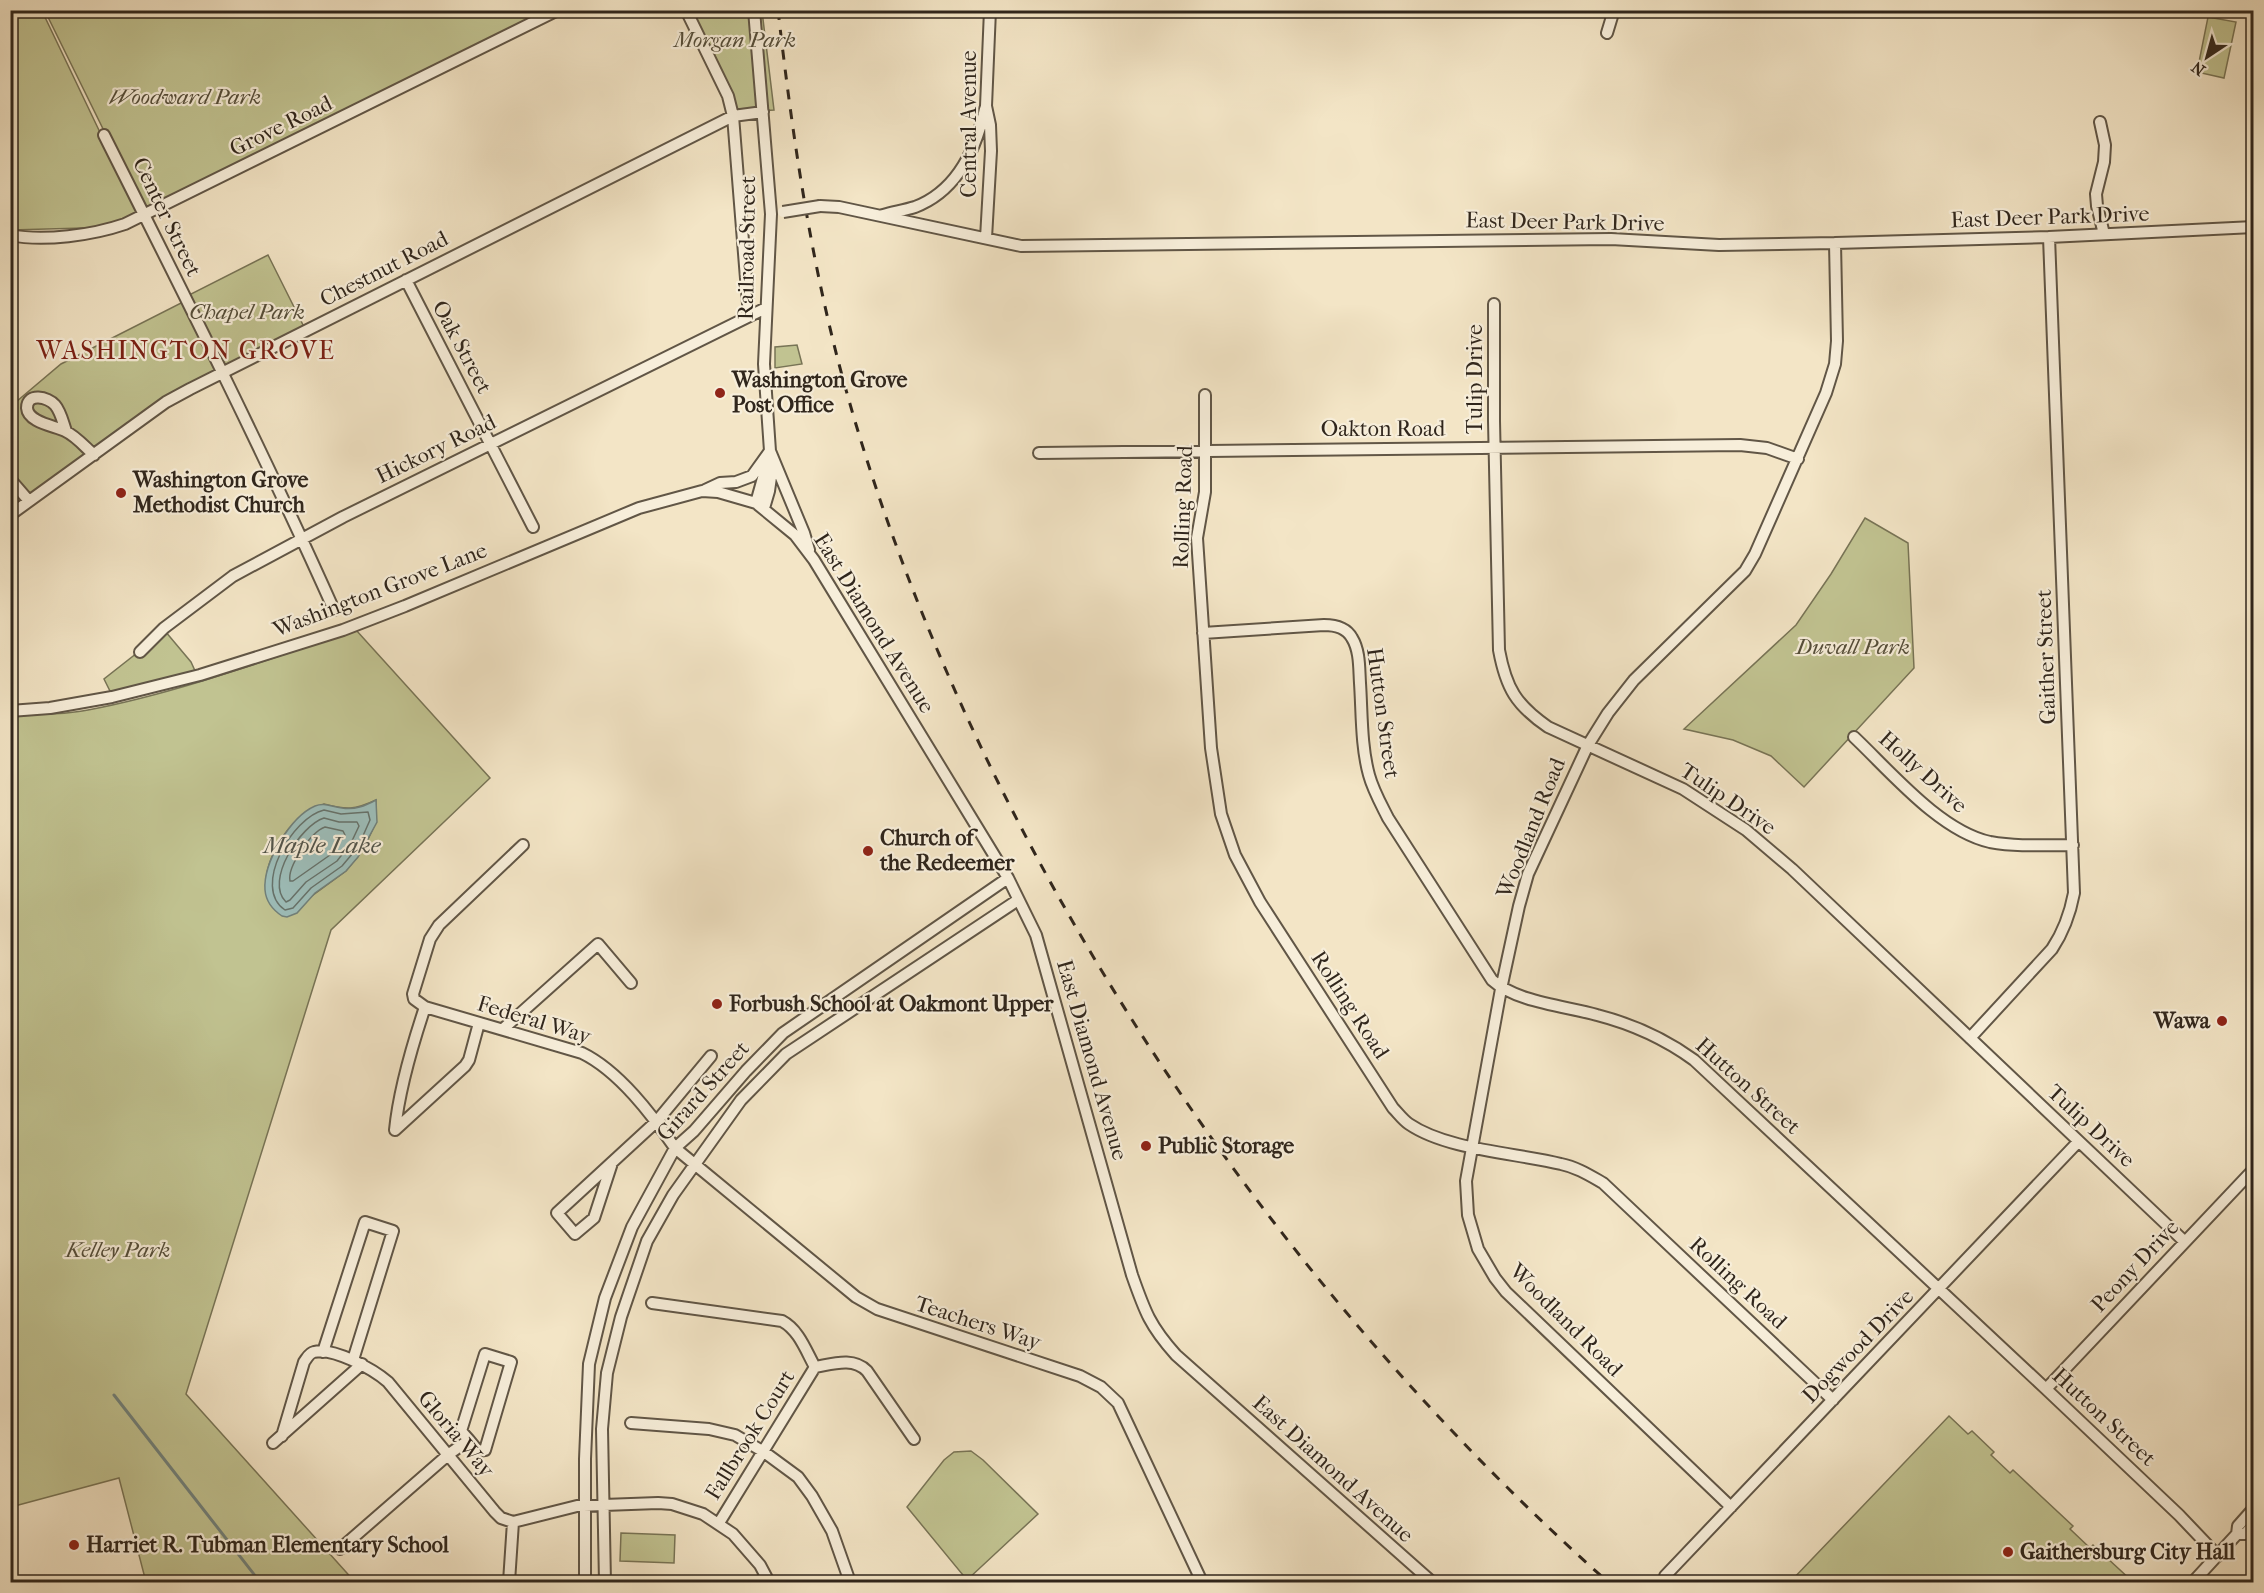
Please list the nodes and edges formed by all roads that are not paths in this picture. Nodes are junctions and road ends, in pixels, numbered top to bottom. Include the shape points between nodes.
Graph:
1 (558, 10) edge
2 (686, 10) edge
3 (754, 10) edge
4 (990, 10) edge
5 (1614, 10) edge
6 (1607, 33) dead end
7 (986, 106) junction
8 (763, 112) junction
9 (733, 116) junction
10 (2100, 122) dead end
11 (104, 135) dead end
12 (771, 214) junction
13 (144, 215) junction
14 (879, 216) junction
15 (2253, 227) edge
16 (2104, 234) junction
17 (10, 236) edge
18 (2049, 237) junction
19 (986, 238) junction
20 (1835, 243) junction
21 (406, 280) junction
22 (1494, 304) dead end
23 (766, 308) junction
24 (749, 316) junction
25 (222, 372) junction
26 (1204, 395) dead end
27 (66, 431) dead end
28 (491, 444) junction
29 (1495, 448) junction
30 (1205, 450) junction
31 (1039, 453) dead end
32 (94, 455) junction
33 (772, 455) junction
34 (1798, 459) junction
35 (10, 479) edge
36 (702, 491) junction
37 (29, 501) junction
38 (760, 505) junction
39 (10, 515) edge
40 (533, 527) dead end
41 (303, 540) junction
42 (811, 556) junction
43 (334, 610) dead end
44 (1203, 633) junction
45 (140, 652) dead end
46 (10, 711) edge
47 (1854, 737) dead end
48 (1588, 745) junction
49 (523, 845) dead end
50 (2073, 845) junction
51 (1008, 878) junction
52 (1018, 900) junction
53 (631, 982) dead end
54 (1501, 988) junction
55 (421, 1004) junction
56 (479, 1023) junction
57 (503, 1029) junction
58 (1970, 1038) junction
59 (711, 1056) dead end
60 (657, 1121) junction
61 (2078, 1142) junction
62 (1472, 1147) junction
63 (675, 1148) junction
64 (612, 1163) junction
65 (694, 1165) junction
66 (2253, 1169) edge
67 (2185, 1242) junction
68 (1939, 1289) junction
69 (652, 1303) dead end
70 (323, 1352) junction
71 (358, 1362) junction
72 (815, 1367) junction
73 (2046, 1389) junction
74 (1833, 1400) junction
75 (631, 1423) dead end
76 (914, 1439) dead end
77 (469, 1440) junction
78 (764, 1452) junction
79 (449, 1454) junction
80 (604, 1505) junction
81 (585, 1506) junction
82 (1731, 1507) junction
83 (2253, 1508) edge
84 (513, 1522) junction
85 (719, 1523) junction
86 (2253, 1524) edge
87 (2237, 1534) junction
88 (340, 1549) dead end
89 (2218, 1556) junction
90 (1665, 1576) dead end
91 (509, 1582) edge
92 (585, 1582) edge
93 (605, 1582) edge
94 (769, 1582) edge
95 (849, 1582) edge
96 (1202, 1582) edge
97 (1432, 1582) edge
98 (2193, 1582) edge

1 - 13 street, Grove Road
2 - 9 street via 728,96
3 - 8 street, Railroad Street
4 - 7 street, Central Avenue
5 - 6 street
7 - 14 street, East Deer Park Drive via 970,158 954,179 917,206
7 - 19 street, Central Avenue via 992,151
8 - 9 street, Chestnut Road
8 - 12 street, Railroad Street
9 - 21 street, Chestnut Road
9 - 24 street
10 - 16 street via 2105,145 2097,206
11 - 13 street, Center Street
12 - 14 street, East Deer Park Drive, bridge via 820,206
12 - 23 street, Railroad Street
13 - 17 street, Grove Road via 104,231 51,237
13 - 25 street, Center Street
14 - 19 street, East Deer Park Drive
15 - 16 street, East Deer Park Drive
16 - 18 street, East Deer Park Drive
18 - 20 street, East Deer Park Drive
18 - 50 street, Gaither Street
19 - 20 street, East Deer Park Drive via 1021,246 1611,239 1718,245
20 - 34 street, Woodland Road via 1835,364
21 - 25 street, Chestnut Road
21 - 28 street, Oak Street
22 - 29 street, Tulip Drive
23 - 24 street, Hickory Road
23 - 33 street, Railroad Street via 764,364
24 - 28 street, Hickory Road
25 - 32 street, Chestnut Road via 166,402
25 - 41 street, Center Street
26 - 30 street, Rolling Road
27 - 32 street
28 - 40 street, Oak Street
28 - 41 street, Hickory Road
29 - 30 street, Oakton Road
29 - 34 street, Oakton Road via 1740,445 1767,448
29 - 48 street, Tulip Drive via 1499,650 1503,674 1514,698 1530,715
30 - 31 street, Oakton Road
30 - 44 street, Rolling Road via 1205,492 1197,538
32 - 37 street, Chestnut Road
33 - 36 street via 752,476
33 - 38 street, Railroad Street
33 - 42 street
34 - 48 street, Woodland Road via 1745,570 1634,680
35 - 37 street
36 - 38 street, Washington Grove Lane
36 - 46 street, Washington Grove Lane via 639,508 343,630 200,675 112,697
37 - 39 street, Chestnut Road
38 - 42 street, East Diamond Avenue via 795,535
41 - 43 street, Center Street
41 - 45 street, Hickory Road via 233,576 164,628
42 - 51 street, East Diamond Avenue
44 - 54 street, Hutton Street via 1336,625 1352,638 1358,655 1369,776 1376,795 1485,970
44 - 62 street, Rolling Road via 1211,748 1221,814 1235,855 1260,902 1393,1108 1407,1124 1425,1133
47 - 50 street, Holly Drive via 1935,814 1961,831 2016,846
48 - 54 street, Woodland Road via 1528,874
48 - 58 street, Tulip Drive via 1683,789 1746,830
49 - 55 street via 439,925 430,939 413,994
50 - 58 street, Gaither Street via 2074,893 2062,933 2052,949
51 - 52 street, East Diamond Avenue
51 - 63 street, Girard Street via 783,1033
52 - 65 street, Girard Street via 786,1054 741,1101
52 - 97 street, East Diamond Avenue via 1036,935 1132,1275 1157,1334
53 - 57 street via 598,944
54 - 62 street, Woodland Road
54 - 68 street, Hutton Street via 1627,1024 1682,1052 1706,1070
55 - 56 street, Federal Way
55 - 56 street via 395,1130 465,1066
56 - 57 street, Federal Way
57 - 60 street, Federal Way via 597,1060
58 - 61 street, Tulip Drive
59 - 60 street
60 - 63 street, Federal Way
60 - 64 street
61 - 67 street, Tulip Drive
61 - 68 street, Dogwood Drive
62 - 74 street, Rolling Road via 1562,1164 1603,1183
62 - 82 street, Woodland Road via 1466,1181 1468,1215 1478,1249 1495,1278
63 - 65 street, Teachers Way
63 - 81 street, Girard Street via 632,1227 605,1298 589,1364
64 - 64 street via 557,1213 575,1234 594,1218
65 - 80 street, Girard Street via 647,1241 621,1317 607,1373 602,1429
65 - 96 street, Teachers Way via 877,1310 1080,1376 1101,1387 1118,1403
66 - 67 street, Peony Drive
67 - 73 street, Peony Drive
68 - 73 street, Hutton Street
68 - 74 street, Dogwood Drive
69 - 72 street via 782,1321 796,1333
70 - 71 street, Gloria Way
70 - 71 street via 313,1352 304,1362 278,1439
70 - 71 street via 365,1222 393,1231
71 - 79 street, Gloria Way via 388,1382
72 - 76 street via 848,1362 861,1365
72 - 78 street, Fallbrook Court
73 - 89 street, Hutton Street
74 - 82 street, Dogwood Drive
75 - 78 street via 718,1431 735,1435
77 - 77 street via 478,1451 485,1450 512,1362 485,1354 461,1431
77 - 79 street
78 - 85 street, Fallbrook Court
78 - 95 street via 798,1477 812,1496 832,1531
79 - 84 street, Gloria Way via 501,1518
79 - 88 street
80 - 81 street
80 - 85 street via 672,1504
80 - 93 street, Girard Street
81 - 84 street
81 - 92 street, Girard Street
82 - 90 street, Dogwood Drive
83 - 87 street via 2238,1526
84 - 91 street
85 - 94 street via 746,1548
86 - 87 street via 2245,1534
87 - 89 street
89 - 98 street

